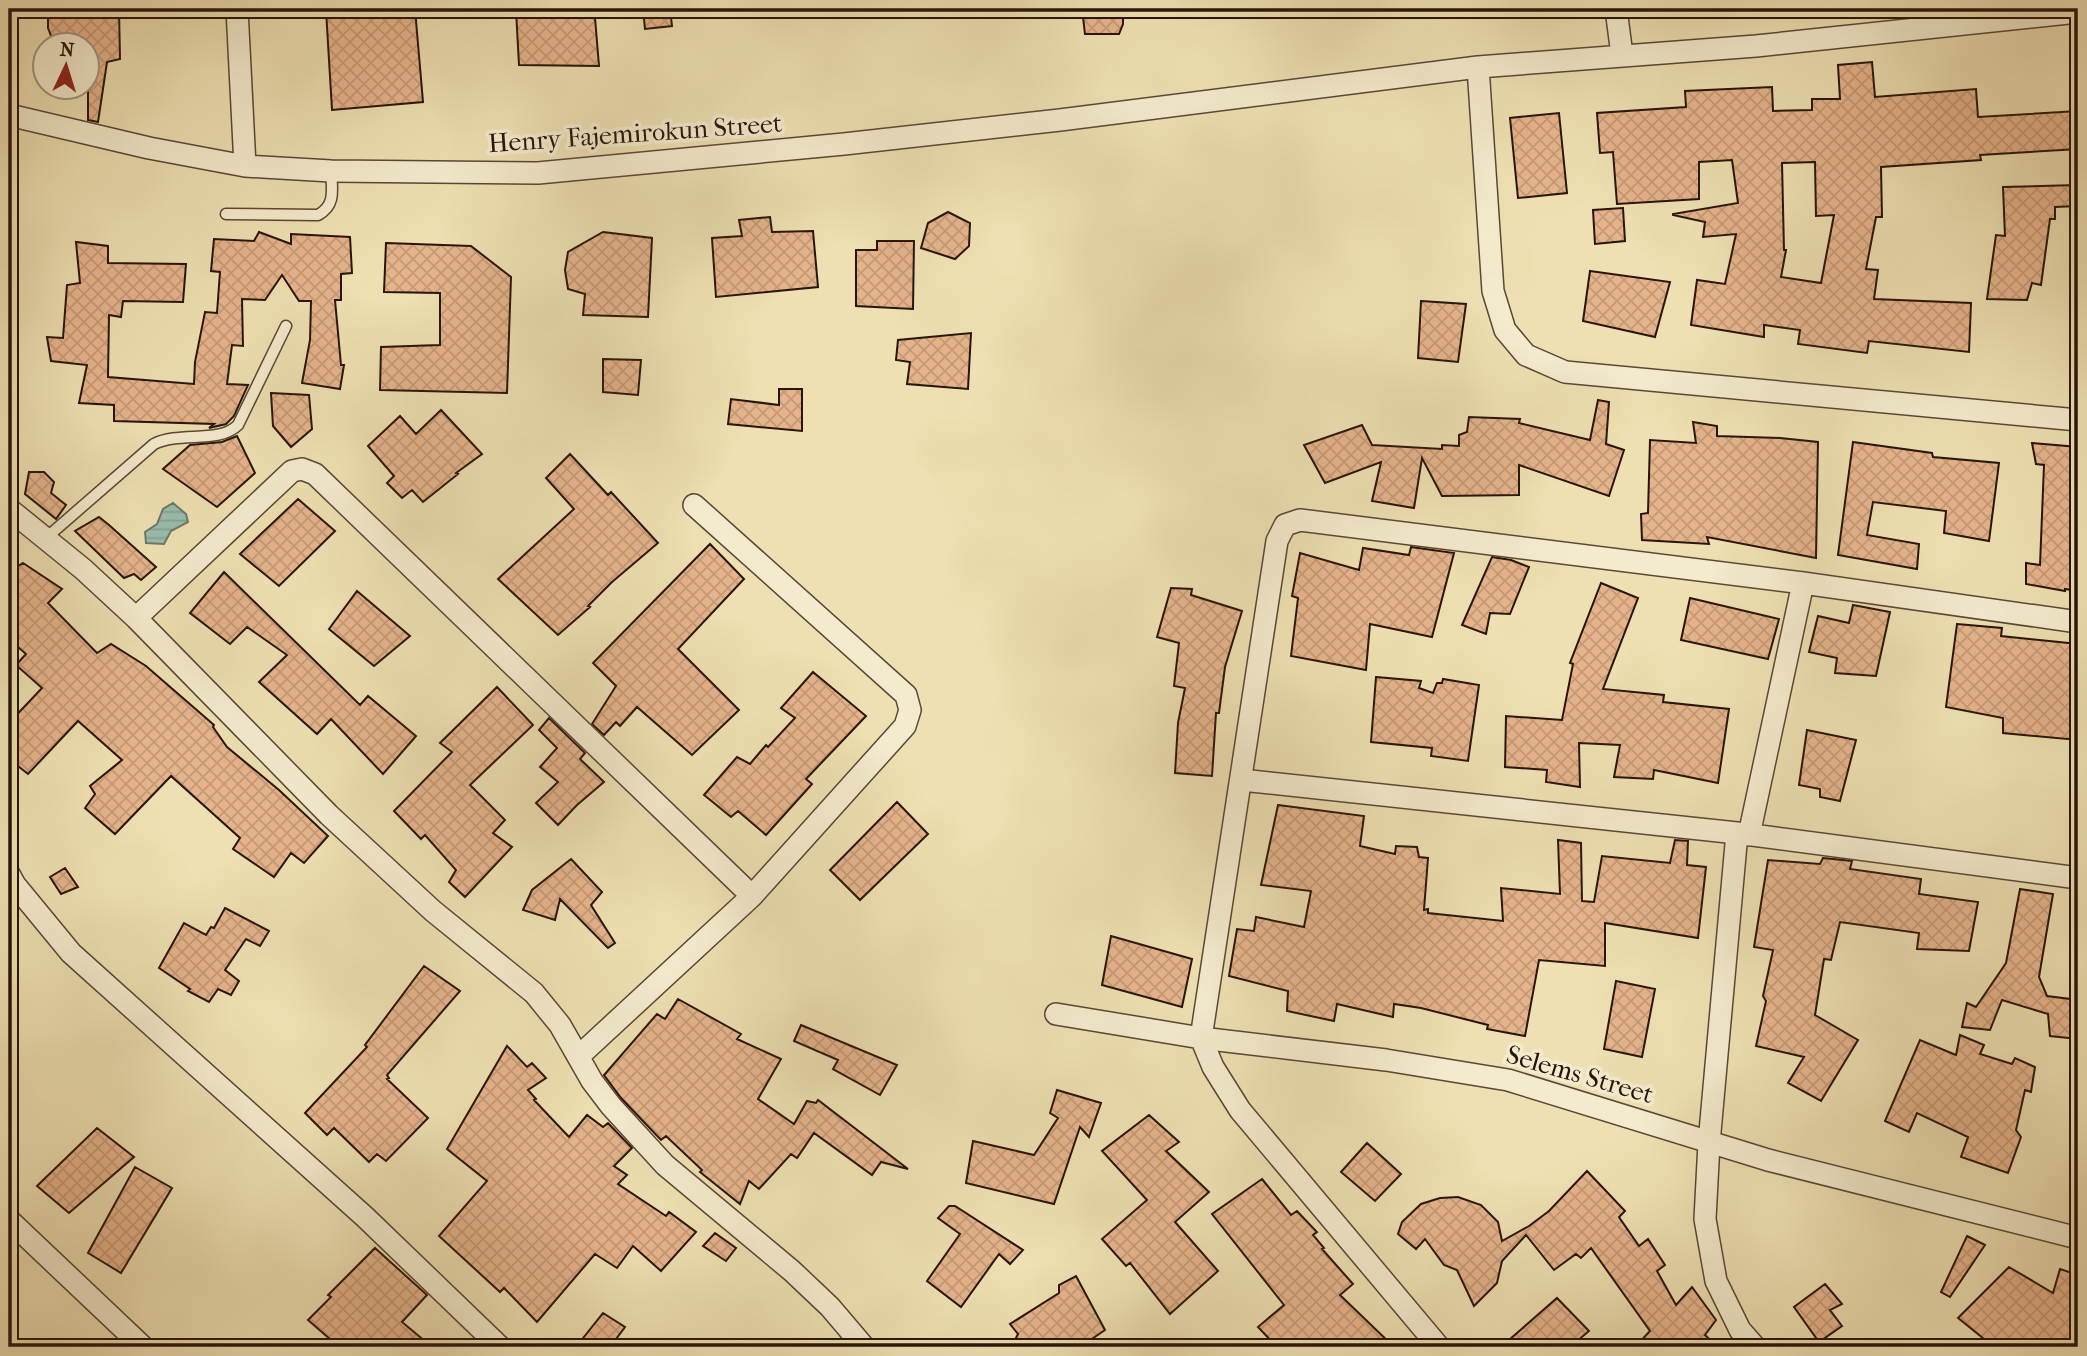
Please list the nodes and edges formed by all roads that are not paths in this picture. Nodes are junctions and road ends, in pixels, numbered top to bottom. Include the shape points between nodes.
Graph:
1 (237, 9) edge
2 (1616, 9) edge
3 (2078, 12) edge
4 (1622, 55) junction
5 (1478, 68) junction
6 (9, 115) edge
7 (245, 166) junction
8 (331, 171) junction
9 (226, 214) dead end
10 (286, 326) dead end
11 (2078, 420) edge
12 (694, 505) dead end
13 (9, 509) edge
14 (46, 538) junction
15 (1804, 583) junction
16 (136, 618) junction
17 (2078, 622) edge
18 (1242, 780) junction
19 (1743, 834) junction
20 (2078, 878) edge
21 (11, 883) edge
22 (752, 896) junction
23 (1056, 1014) dead end
24 (1201, 1038) junction
25 (579, 1056) junction
26 (1709, 1143) junction
27 (9, 1220) edge
28 (2078, 1238) edge
29 (144, 1347) edge
30 (500, 1347) edge
31 (864, 1347) edge
32 (1439, 1347) edge
33 (1755, 1347) edge

1 - 7 street
2 - 4 street
3 - 4 street, Henry Fajemirokun Street via 1756,46
4 - 5 street, Henry Fajemirokun Street
5 - 8 street, Henry Fajemirokun Street via 1060,120 538,173
5 - 11 street via 1493,291 1505,330 1526,355 1565,372
6 - 7 street, Henry Fajemirokun Street
7 - 8 street, Henry Fajemirokun Street
8 - 9 lane via 331,203 318,215
10 - 14 lane via 231,432 178,436 154,444
12 - 22 street via 906,695 910,710 905,726
13 - 14 street
14 - 16 street
15 - 17 street
15 - 18 street via 1300,520 1285,525 1277,541
15 - 19 street
16 - 22 street via 292,471 315,474
16 - 25 street via 330,815 433,911 534,993
18 - 19 street
18 - 24 street
19 - 20 street
19 - 26 street
21 - 30 street via 71,953 365,1217
22 - 25 street
23 - 24 street, Selems Street
24 - 26 street, Selems Street via 1508,1080
24 - 32 street via 1240,1110
25 - 31 street via 611,1106 665,1165 793,1271
26 - 28 street, Selems Street
26 - 33 street via 1705,1219 1716,1281 1740,1330
27 - 29 street

